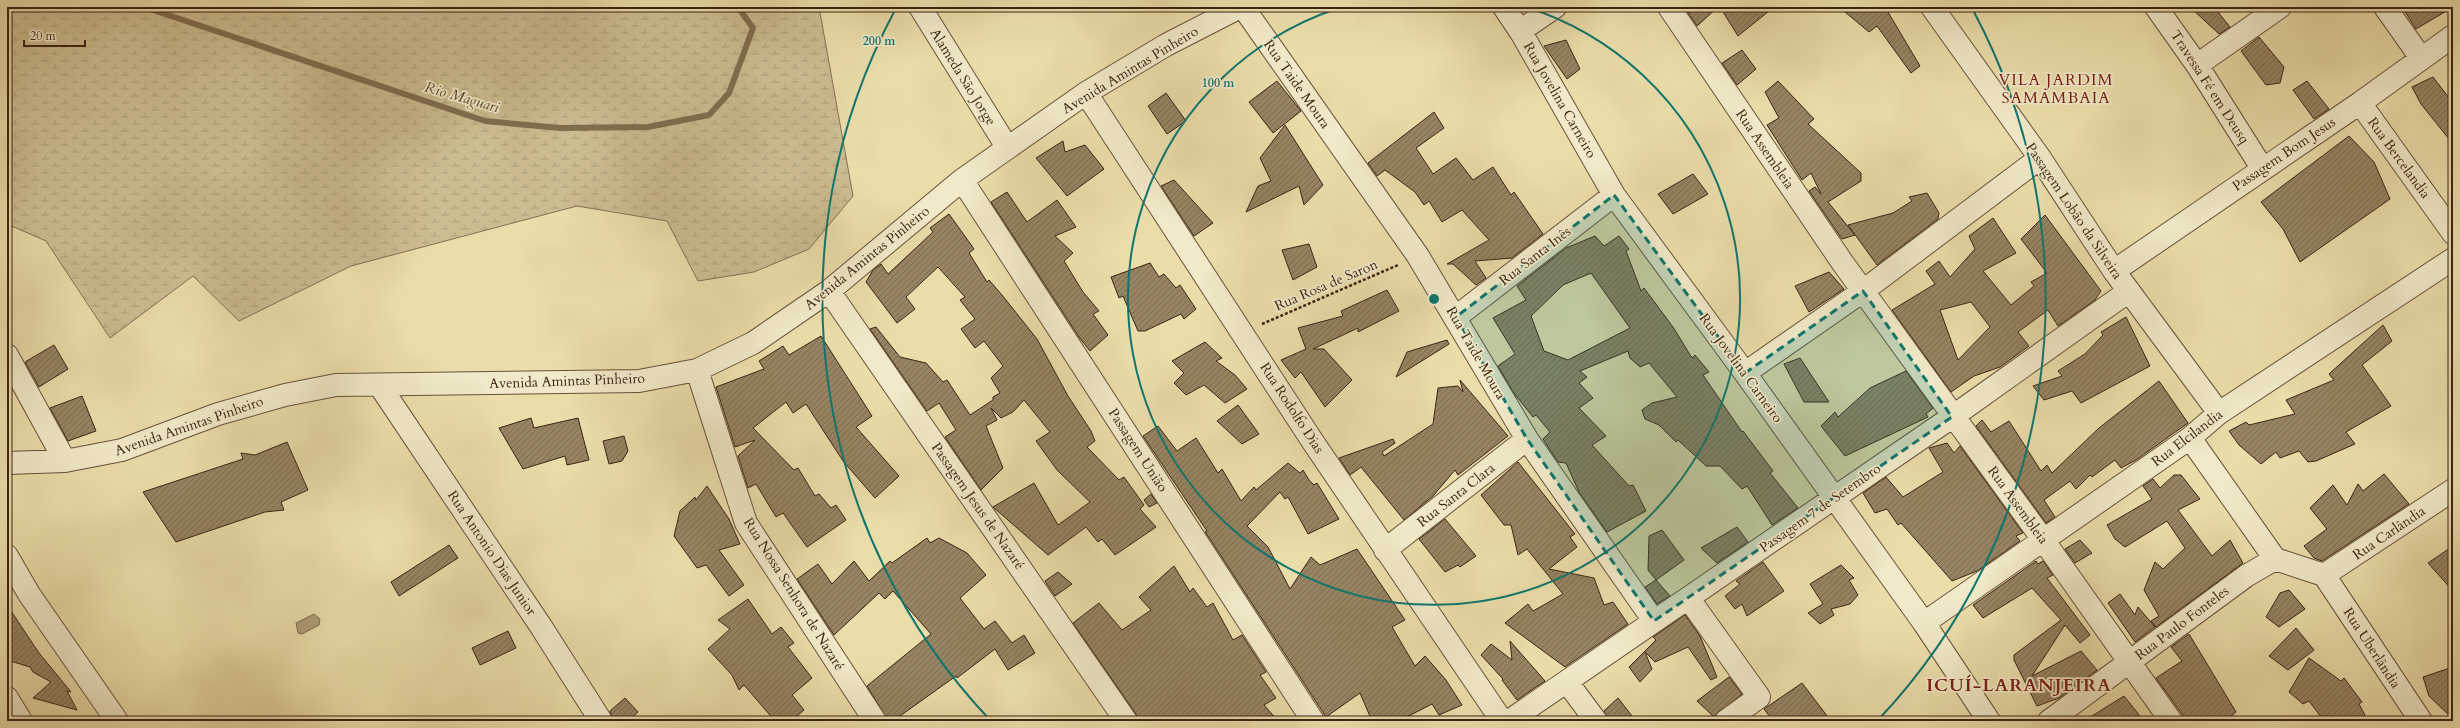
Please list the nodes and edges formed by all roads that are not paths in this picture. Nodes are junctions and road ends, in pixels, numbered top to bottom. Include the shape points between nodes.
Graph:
1 (920, 7) edge
2 (1240, 7) edge
3 (1243, 7) edge
4 (1504, 7) edge
5 (1555, 7) edge
6 (1669, 7) edge
7 (1932, 7) edge
8 (2156, 7) edge
9 (2280, 7) edge
10 (2385, 7) edge
11 (1520, 31) junction
12 (2453, 36) edge
13 (2421, 58) junction
14 (2197, 65) junction
15 (1086, 93) junction
16 (2360, 103) junction
17 (1007, 147) junction
18 (2040, 158) junction
19 (2262, 168) junction
20 (962, 180) junction
21 (1614, 195) junction
22 (2453, 233) edge
23 (2453, 259) edge
24 (2114, 271) junction
25 (829, 291) junction
26 (1863, 291) junction
27 (2129, 291) junction
28 (1456, 317) junction
29 (7, 355) edge
30 (697, 370) junction
31 (1745, 373) junction
32 (380, 386) junction
33 (2219, 413) junction
34 (1952, 417) junction
35 (2190, 438) junction
36 (1527, 439) junction
37 (65, 461) junction
38 (7, 463) edge
39 (2453, 490) edge
40 (1834, 498) junction
41 (2044, 541) junction
42 (1385, 550) junction
43 (7, 556) edge
44 (2275, 559) junction
45 (2324, 575) junction
46 (1688, 600) junction
47 (1654, 621) junction
48 (1924, 623) junction
49 (2129, 662) junction
50 (1567, 682) junction
51 (7, 698) edge
52 (21, 721) edge
53 (117, 721) edge
54 (601, 721) edge
55 (875, 721) edge
56 (1126, 721) edge
57 (1313, 721) edge
58 (1502, 721) edge
59 (1509, 721) edge
60 (1596, 721) edge
61 (1726, 721) edge
62 (1989, 721) edge
63 (2049, 721) edge
64 (2171, 721) edge
65 (2421, 721) edge

1 - 17 street, Alameda São Jorge
2 - 15 street, Avenida Amintas Pinheiro via 1166,45
3 - 28 street, Rua Taide Moura via 1418,256
4 - 11 street, Rua Jovelina Carneiro
5 - 11 street
6 - 26 street, Rua Assembleia
7 - 18 street, Passagem Lobão da Silveira
8 - 14 street, Travessa Fé em Deusq
9 - 14 street
10 - 13 street
11 - 21 street, Rua Jovelina Carneiro
12 - 13 street, Passagem Bom Jesus
13 - 16 street, Passagem Bom Jesus
14 - 19 street, Travessa Fé em Deusq
15 - 17 street, Avenida Amintas Pinheiro
15 - 42 street, Rua Rodolfo Dias
16 - 19 street, Passagem Bom Jesus
16 - 22 street, Rua Bercelandia
17 - 20 street, Avenida Amintas Pinheiro
18 - 24 street, Passagem Lobão da Silveira
18 - 26 street
19 - 24 street, Passagem Bom Jesus
20 - 25 street, Avenida Amintas Pinheiro
20 - 57 street, Passagem União
21 - 28 street, Rua Santa Inês
21 - 31 street, Rua Jovelina Carneiro
23 - 33 street, Rua Elcilandia
24 - 27 street, Passagem Lobão da Silveira
25 - 30 street, Avenida Amintas Pinheiro via 753,343
25 - 56 street, Passagem Jesus de Nazaré
26 - 31 street
26 - 34 street, Rua Assembleia
27 - 33 street, Passagem Lobão da Silveira
27 - 34 street, Passagem 7 de Setembro
28 - 36 street, Rua Taide Moura
29 - 37 street
30 - 32 street, Avenida Amintas Pinheiro via 639,381
30 - 55 street, Rua Nossa Senhora de Nazaré via 746,523
31 - 40 street, Rua Jovelina Carneiro
32 - 37 street, Avenida Amintas Pinheiro via 336,385 286,394 218,414 122,450
32 - 54 street, Rua Antonio Dias Junior
33 - 35 street, Rua Elcilandia
34 - 40 street, Passagem 7 de Setembro
34 - 41 street, Rua Assembleia
35 - 41 street, Rua Elcilandia
35 - 44 street
36 - 42 street, Rua Santa Clara
36 - 47 street, Rua Taide Moura
37 - 38 street, Avenida Amintas Pinheiro
39 - 45 street, Rua Carlândia
40 - 46 street, Passagem 7 de Setembro
40 - 48 street, Rua Jovelina Carneiro
41 - 48 street, Rua Elcilandia
41 - 49 street, Rua Assembleia
42 - 58 street, Rua Rodolfo Dias
43 - 53 street via 29,594
44 - 45 street
44 - 49 street, Rua Paulo Fonteles via 2246,576
45 - 65 street, Rua Uberlândia
46 - 47 street, Passagem 7 de Setembro
46 - 61 street via 1759,697
47 - 50 street, Passagem 7 de Setembro
48 - 62 street, Rua Jovelina Carneiro
49 - 63 street, Rua Paulo Fonteles
49 - 64 street, Rua Assembleia
50 - 59 street, Passagem 7 de Setembro
50 - 60 street
51 - 52 street

